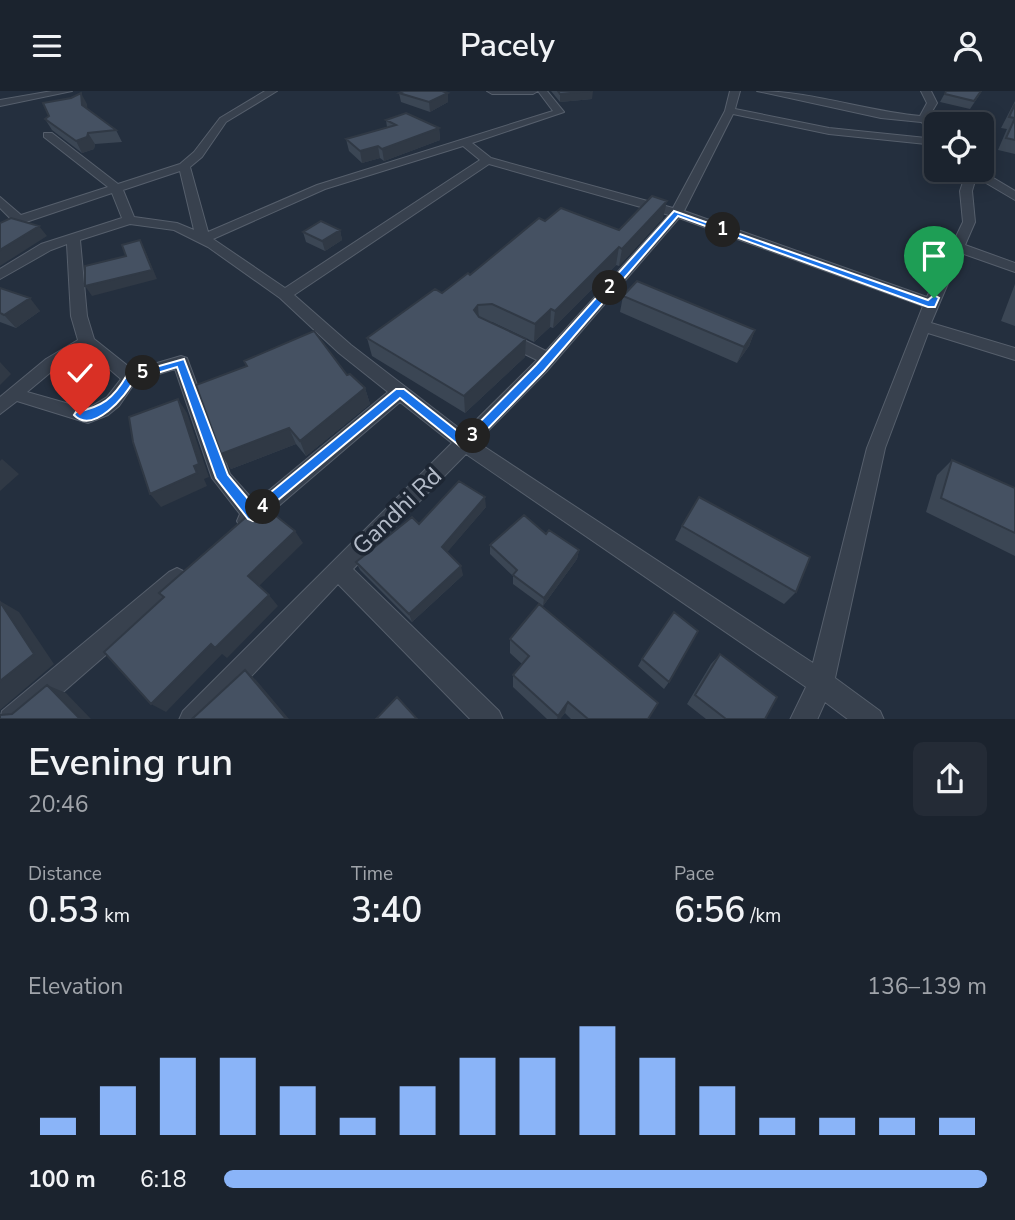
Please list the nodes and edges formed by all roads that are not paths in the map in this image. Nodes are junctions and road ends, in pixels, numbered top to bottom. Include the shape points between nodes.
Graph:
1 (67, 91) edge
2 (492, 91) edge
3 (533, 91) edge
4 (542, 91) edge
5 (735, 91) edge
6 (762, 91) edge
7 (926, 91) edge
8 (268, 94) edge
9 (0, 103) edge
10 (730, 111) junction
11 (923, 119) joint
12 (48, 135) edge
13 (924, 141) edge
14 (466, 143) junction
15 (487, 160) junction
16 (184, 166) junction
17 (116, 188) junction
18 (1015, 196) edge
19 (0, 201) edge
20 (677, 213) junction
21 (19, 220) junction
22 (129, 220) junction
23 (0, 231) edge
24 (73, 238) junction
25 (203, 239) junction
26 (958, 247) junction
27 (1015, 268) edge
28 (0, 275) edge
29 (285, 295) junction
30 (931, 305) junction
31 (923, 326) junction
32 (486, 328) edge
33 (87, 342) junction
34 (1015, 354) edge
35 (548, 359) junction
36 (130, 377) junction
37 (400, 392) junction
38 (14, 394) junction
39 (0, 407) edge
40 (466, 444) junction
41 (253, 515) junction
42 (232, 533) edge
43 (191, 567) edge
44 (338, 569) junction
45 (821, 683) junction
46 (12, 719) edge
47 (192, 719) edge
48 (490, 719) edge
49 (803, 719) edge
50 (871, 719) edge

1 - 9 street
2 - 3 street
4 - 14 street via 559,112
5 - 10 street, Gandhi Rd
6 - 11 street
7 - 11 street via 932,103
8 - 16 street via 223,119 204,151
10 - 13 street via 829,131
10 - 20 street, Gandhi Rd
12 - 17 street
14 - 15 street
14 - 25 street via 321,187
15 - 20 street
15 - 29 street
16 - 17 street
16 - 25 street
17 - 21 street
17 - 22 street
18 - 26 street via 972,170 966,191 969,222
19 - 21 street
20 - 30 street
20 - 35 street, Gandhi Rd
21 - 23 street
22 - 24 street
22 - 25 street via 177,226
24 - 28 street via 46,247
24 - 33 street via 79,316
25 - 29 street
26 - 27 street
26 - 30 street
29 - 37 street
30 - 31 street
31 - 34 street
31 - 45 street via 876,447
32 - 35 street
33 - 36 street
33 - 38 street via 45,366
35 - 40 street, Gandhi Rd
36 - 38 street via 121,394 88,416
36 - 41 street via 181,362 222,478
37 - 40 street
37 - 41 street
38 - 39 street
40 - 44 street, Gandhi Rd
40 - 45 street
41 - 42 street
43 - 46 street
44 - 47 street, Gandhi Rd
44 - 48 street
45 - 49 street
45 - 50 street

